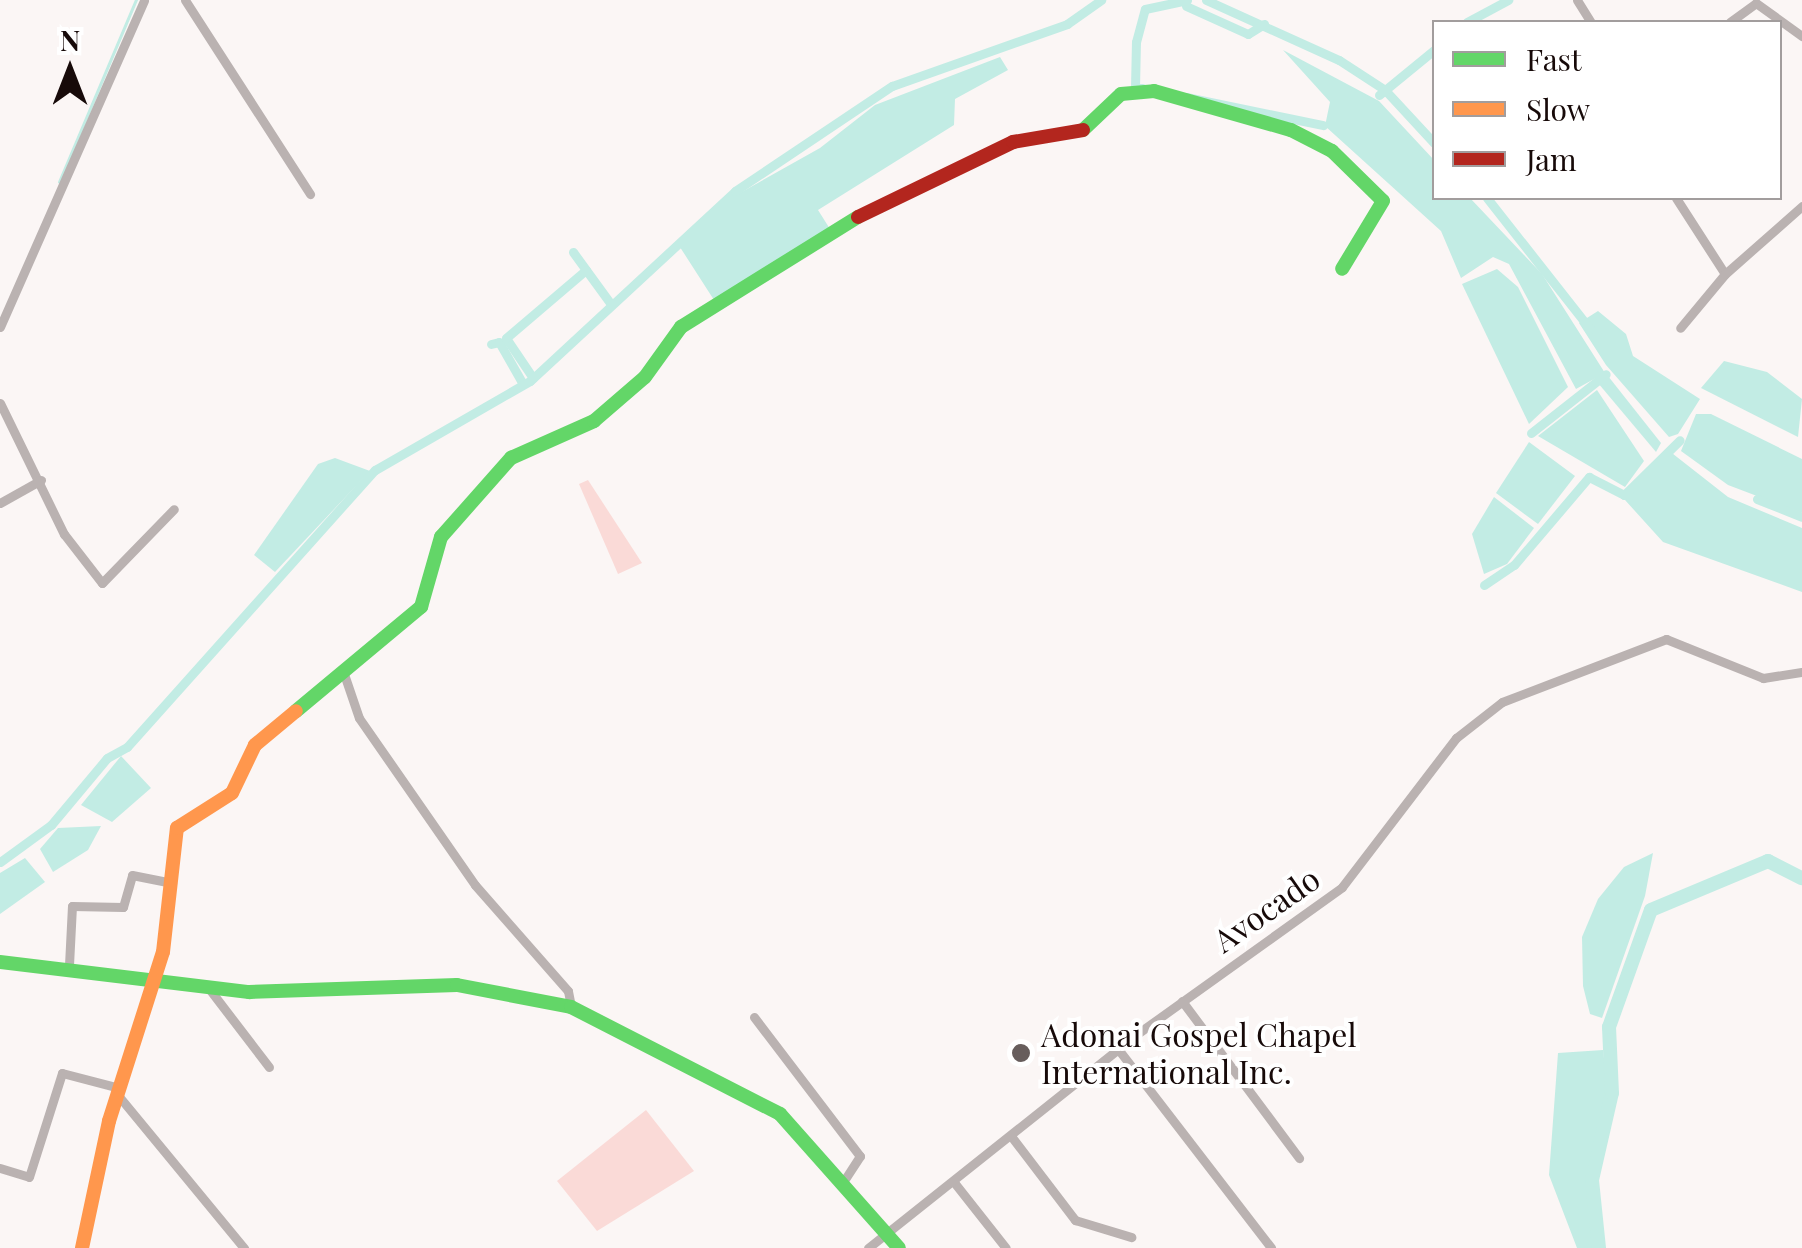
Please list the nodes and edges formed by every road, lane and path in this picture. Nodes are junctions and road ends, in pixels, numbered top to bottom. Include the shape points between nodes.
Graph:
1 (144, 0) edge
2 (185, 0) edge
3 (1733, 20) edge
4 (1780, 20) edge
5 (310, 194) dead end
6 (1677, 200) edge
7 (1802, 206) edge
8 (1342, 269) dead end
9 (1725, 274) junction
10 (0, 327) edge
11 (1680, 328) dead end
12 (0, 403) edge
13 (41, 480) junction
14 (0, 503) edge
15 (174, 510) dead end
16 (1802, 672) edge
17 (344, 674) junction
18 (172, 882) junction
19 (0, 962) edge
20 (69, 965) junction
21 (155, 975) junction
22 (205, 984) junction
23 (1182, 1001) junction
24 (571, 1007) junction
25 (754, 1017) dead end
26 (1118, 1049) junction
27 (269, 1067) dead end
28 (118, 1091) junction
29 (1012, 1136) junction
30 (1299, 1158) dead end
31 (0, 1168) edge
32 (845, 1179) junction
33 (953, 1181) junction
34 (886, 1232) junction
35 (1131, 1237) dead end
36 (82, 1248) edge
37 (244, 1248) edge
38 (868, 1248) edge
39 (899, 1248) edge
40 (1006, 1248) edge
41 (1271, 1248) edge

1 - 10 street
2 - 5 street
3 - 4 street via 1756,3
6 - 9 street
7 - 9 street
8 - 17 street via 1383,201 1332,150 1292,130 1154,91 1121,94 1086,132 1012,142 926,178 680,328 645,377 594,421 526,449 480,485 442,537 421,607
9 - 11 street
12 - 13 street
13 - 14 street
13 - 15 street via 64,534 102,583
16 - 23 street, Avocado via 1763,678 1666,639 1502,702 1456,738 1342,887
17 - 18 street via 255,746 232,793 176,828
17 - 24 street via 359,718 475,885 568,991
18 - 20 street via 132,875 123,907 72,906
18 - 21 street
19 - 20 street
20 - 21 street
21 - 22 street
21 - 28 street
22 - 24 street via 323,994 457,985
22 - 27 street
23 - 26 street, Avocado
23 - 30 street
24 - 32 street via 740,1088 780,1114
25 - 32 street via 860,1156
26 - 29 street, Avocado
26 - 41 street
28 - 31 street via 62,1074 29,1178
28 - 36 street
28 - 37 street
29 - 33 street, Avocado
29 - 35 street via 1075,1220
32 - 34 street
33 - 34 street, Avocado
33 - 40 street
34 - 38 street, Avocado
34 - 39 street

